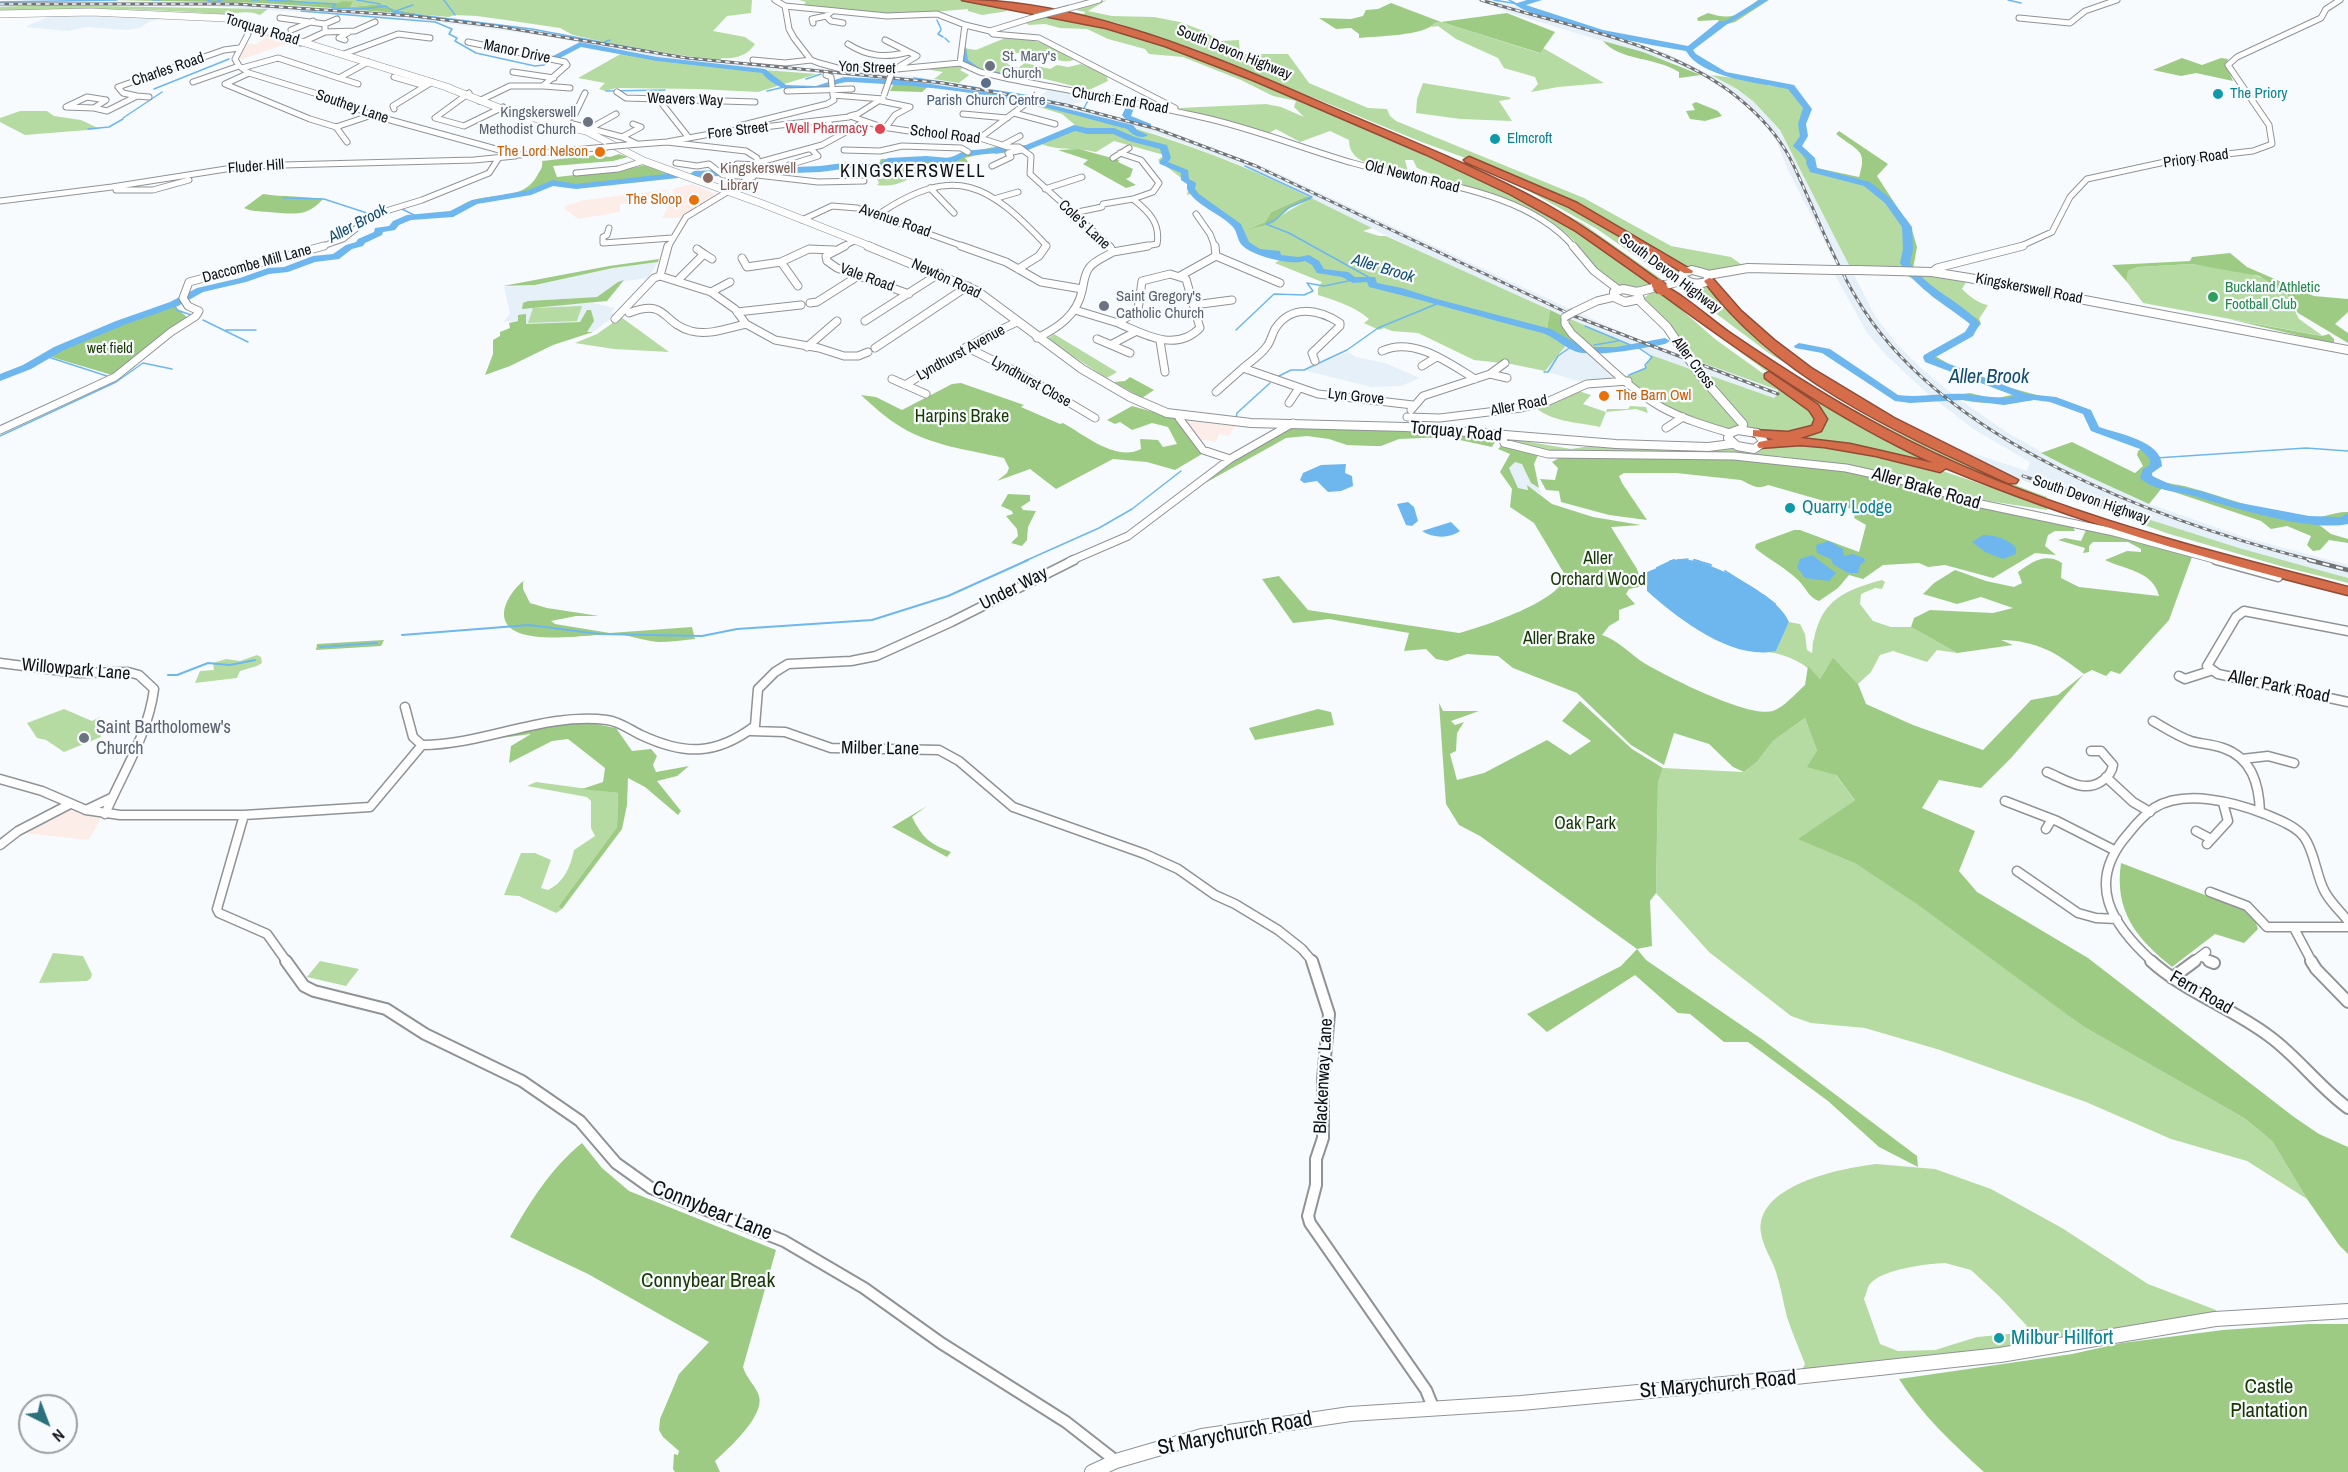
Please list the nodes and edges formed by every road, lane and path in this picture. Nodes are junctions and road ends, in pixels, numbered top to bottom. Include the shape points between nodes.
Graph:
1 (775, 0) edge
2 (966, 0) edge
3 (1000, 0) edge
4 (1099, 0) edge
5 (2117, 0) edge
6 (2340, 0) edge
7 (785, 6) junction
8 (831, 12) junction
9 (0, 14) edge
10 (826, 16) junction
11 (2019, 18) dead end
12 (337, 19) dead end
13 (274, 20) dead end
14 (314, 21) junction
15 (375, 22) dead end
16 (246, 23) junction
17 (813, 23) dead end
18 (843, 23) dead end
19 (325, 24) junction
20 (965, 26) junction
21 (291, 30) dead end
22 (990, 31) junction
23 (325, 32) junction
24 (349, 32) junction
25 (430, 38) dead end
26 (885, 40) dead end
27 (332, 41) dead end
28 (468, 42) dead end
29 (301, 43) junction
30 (848, 44) dead end
31 (239, 48) junction
32 (909, 52) junction
33 (344, 54) junction
34 (753, 60) dead end
35 (811, 60) junction
36 (368, 62) junction
37 (960, 63) junction
38 (241, 67) junction
39 (892, 71) junction
40 (513, 72) dead end
41 (249, 73) junction
42 (826, 75) dead end
43 (394, 77) dead end
44 (339, 78) junction
45 (554, 78) junction
46 (192, 82) dead end
47 (358, 84) dead end
48 (428, 84) junction
49 (543, 86) junction
50 (1047, 87) junction
51 (570, 88) dead end
52 (831, 88) junction
53 (852, 89) dead end
54 (787, 91) dead end
55 (616, 92) dead end
56 (585, 93) dead end
57 (467, 94) junction
58 (137, 96) junction
59 (149, 97) dead end
60 (883, 98) junction
61 (664, 99) junction
62 (481, 100) junction
63 (755, 102) dead end
64 (94, 108) junction
65 (394, 108) dead end
66 (501, 108) junction
67 (107, 111) junction
68 (1179, 112) junction
69 (1014, 113) junction
70 (616, 114) dead end
71 (963, 114) dead end
72 (372, 115) junction
73 (852, 117) junction
74 (534, 118) junction
75 (1007, 118) junction
76 (555, 119) dead end
77 (107, 120) dead end
78 (828, 120) junction
79 (564, 121) junction
80 (864, 122) junction
81 (752, 123) junction
82 (633, 124) dead end
83 (1055, 124) dead end
84 (336, 126) junction
85 (886, 127) junction
86 (588, 129) junction
87 (759, 129) junction
88 (824, 129) dead end
89 (910, 131) junction
90 (507, 132) dead end
91 (721, 132) junction
92 (1020, 136) dead end
93 (622, 137) junction
94 (689, 138) junction
95 (980, 138) junction
96 (1410, 139) junction
97 (347, 142) dead end
98 (667, 142) junction
99 (638, 144) junction
100 (1003, 145) junction
101 (810, 146) junction
102 (902, 146) junction
103 (1129, 148) dead end
104 (1023, 149) junction
105 (844, 150) dead end
106 (968, 152) dead end
107 (1120, 153) junction
108 (516, 155) junction
109 (1113, 158) dead end
110 (498, 159) junction
111 (644, 161) junction
112 (676, 163) dead end
113 (737, 164) dead end
114 (245, 166) junction
115 (992, 166) dead end
116 (790, 167) dead end
117 (758, 168) junction
118 (576, 173) dead end
119 (242, 175) dead end
120 (1082, 177) dead end
121 (189, 180) dead end
122 (864, 181) dead end
123 (112, 187) junction
124 (930, 188) junction
125 (1045, 189) junction
126 (727, 191) junction
127 (1018, 192) dead end
128 (997, 198) junction
129 (1133, 199) junction
130 (0, 201) edge
131 (954, 213) dead end
132 (1073, 213) junction
133 (879, 214) junction
134 (1196, 214) dead end
135 (802, 220) junction
136 (609, 228) dead end
137 (672, 238) junction
138 (854, 241) junction
139 (697, 249) dead end
140 (834, 250) junction
141 (1113, 252) junction
142 (704, 254) junction
143 (1216, 256) junction
144 (742, 258) dead end
145 (712, 259) dead end
146 (781, 262) junction
147 (1018, 269) junction
148 (1932, 272) junction
149 (940, 273) junction
150 (660, 276) junction
151 (858, 276) junction
152 (1180, 276) junction
153 (1687, 276) junction
154 (1708, 278) junction
155 (678, 280) junction
156 (730, 282) dead end
157 (1280, 283) dead end
158 (798, 286) dead end
159 (968, 286) junction
160 (1665, 286) junction
161 (1082, 289) junction
162 (711, 292) junction
163 (1616, 293) junction
164 (909, 294) junction
165 (1638, 296) junction
166 (1232, 300) dead end
167 (810, 303) dead end
168 (801, 305) dead end
169 (1194, 305) junction
170 (1075, 310) junction
171 (737, 312) junction
172 (1574, 312) joint
173 (629, 313) dead end
174 (1565, 317) joint
175 (615, 319) dead end
176 (1702, 319) junction
177 (837, 321) dead end
178 (866, 321) dead end
179 (1017, 322) junction
180 (1118, 323) junction
181 (746, 324) junction
182 (1135, 332) junction
183 (1037, 338) junction
184 (1097, 339) dead end
185 (1160, 341) junction
186 (1112, 344) junction
187 (807, 346) junction
188 (966, 347) junction
189 (872, 350) joint
190 (2348, 350) edge
191 (1382, 351) dead end
192 (1130, 353) dead end
193 (1435, 358) junction
194 (1316, 361) dead end
195 (1505, 363) dead end
196 (1422, 366) dead end
197 (1243, 368) junction
198 (1165, 372) dead end
199 (1490, 374) junction
200 (1507, 378) dead end
201 (892, 379) dead end
202 (1475, 379) junction
203 (1628, 381) junction
204 (905, 385) junction
205 (1299, 388) junction
206 (1216, 392) dead end
207 (926, 394) dead end
208 (1289, 403) dead end
209 (1413, 405) junction
210 (1180, 415) junction
211 (1095, 417) dead end
212 (1407, 417) junction
213 (1683, 417) junction
214 (1293, 423) junction
215 (1406, 427) junction
216 (1666, 428) dead end
217 (0, 430) edge
218 (1742, 430) junction
219 (1730, 433) junction
220 (1503, 436) junction
221 (1760, 439) junction
222 (1732, 444) junction
223 (1230, 459) junction
224 (2037, 492) junction
225 (2071, 512) junction
226 (2348, 583) edge
227 (2348, 592) edge
228 (2348, 631) edge
229 (0, 663) edge
230 (2210, 670) junction
231 (2182, 679) dead end
232 (2348, 702) edge
233 (405, 707) dead end
234 (2153, 721) dead end
235 (751, 731) junction
236 (422, 746) junction
237 (939, 750) joint
238 (2091, 751) dead end
239 (2242, 759) junction
240 (2289, 760) dead end
241 (2051, 776) dead end
242 (2106, 777) junction
243 (0, 779) edge
244 (111, 798) junction
245 (2005, 801) dead end
246 (2223, 803) junction
247 (70, 804) junction
248 (86, 810) junction
249 (2150, 812) junction
250 (2260, 812) junction
251 (105, 814) junction
252 (244, 815) junction
253 (2052, 819) junction
254 (2046, 829) dead end
255 (2196, 831) dead end
256 (0, 845) edge
257 (2114, 850) junction
258 (2017, 871) dead end
259 (2210, 892) dead end
260 (2117, 919) junction
261 (2348, 921) edge
262 (2348, 927) edge
263 (2294, 928) junction
264 (2214, 963) dead end
265 (2172, 978) junction
266 (2348, 1002) edge
267 (2348, 1108) edge
268 (2348, 1311) edge
269 (1433, 1407) junction
270 (1116, 1461) junction
271 (1092, 1472) edge

1 - 7 street
2 - 160 highway, South Devon Highway via 1111,27 1203,57 1475,173 1598,241
3 - 96 highway, South Devon Highway via 1160,34
4 - 22 street, bridge
5 - 11 street via 2085,11 2070,23
6 - 148 street, Priory Road via 2326,9 2321,18 2237,57 2228,65 2269,124 2272,144 2253,151 2174,160 2087,179 2069,198 2053,232
7 - 8 street
7 - 35 street via 789,29
8 - 10 street
8 - 20 street via 937,14
9 - 16 street, Torquay Road via 159,13 212,16
10 - 17 street via 812,18
10 - 18 street
12 - 19 street
13 - 14 street via 280,17
14 - 19 street
14 - 21 street
15 - 24 street
16 - 29 street, Torquay Road
16 - 31 street via 248,34
19 - 23 street
20 - 22 street
20 - 37 street
22 - 68 street via 1039,38
23 - 24 street
23 - 29 street
24 - 27 street
25 - 33 street via 398,34
26 - 32 street
28 - 45 street, Manor Drive via 565,62 566,68
29 - 33 street, Torquay Road
30 - 32 street via 869,56 890,57
31 - 38 street via 235,59
31 - 58 street, Charles Road via 118,87 123,93
32 - 39 street via 916,54 916,58
33 - 36 street, Torquay Road
34 - 35 street
35 - 39 street, Yon Street via 841,69
36 - 44 street
36 - 48 street, Torquay Road
37 - 39 street, Yon Street
37 - 50 street, Church End Road via 980,72
38 - 41 street, Southey Lane
38 - 44 street via 278,58
38 - 46 street
39 - 60 street, bridge
40 - 45 street
41 - 72 street, Southey Lane
41 - 84 street via 225,84
42 - 52 street via 831,77
43 - 48 street
44 - 47 street
45 - 49 street, Manor Drive
48 - 57 street, Torquay Road
48 - 65 street
49 - 51 street, Manor Drive
49 - 62 street, Manor Drive via 508,84
50 - 68 street, Church End Road
50 - 69 street, bridge
52 - 53 street
52 - 54 street
52 - 60 street
52 - 81 street via 834,100 827,104
55 - 61 street, Weavers Way via 626,98
56 - 79 street via 575,114
57 - 62 street, Torquay Road
57 - 66 street via 435,118 464,126
58 - 59 street, Charles Road
58 - 67 street, Charles Road
60 - 73 street
60 - 85 street via 910,107 895,115
61 - 63 street, Weavers Way
61 - 94 street via 663,105
62 - 66 street, Torquay Road
64 - 64 street via 69,108 66,107 87,97 106,100
64 - 67 street
66 - 74 street, Torquay Road
67 - 77 street
68 - 163 street, Old Newton Road via 1354,163 1512,203 1567,239
69 - 75 street
69 - 83 street via 1043,117
70 - 86 street
71 - 75 street via 989,113
72 - 84 street
72 - 108 street, Southey Lane
73 - 78 street, Fore Street
73 - 80 street, School Road
74 - 86 street, Torquay Road
74 - 90 street
75 - 95 street
76 - 79 street
78 - 87 street, Fore Street
78 - 88 street via 831,128
79 - 86 street
80 - 85 street, School Road
80 - 101 street
81 - 87 street
81 - 91 street
82 - 93 street via 641,127
84 - 97 street
85 - 89 street, School Road
86 - 93 street
86 - 111 street, Torquay Road
87 - 91 street, Fore Street
89 - 95 street, School Road
89 - 102 street via 899,143
91 - 94 street, Fore Street
92 - 100 street
93 - 99 street
94 - 98 street, Fore Street
95 - 100 street, School Road
96 - 153 highway via 1573,205
96 - 160 highway, South Devon Highway via 1555,207 1610,241
98 - 99 street, Fore Street
98 - 117 street via 736,149
99 - 108 street, Fore Street, bridge
100 - 104 street, School Road
101 - 116 street via 818,156
101 - 117 street
102 - 105 street via 880,151
102 - 106 street via 961,147
103 - 107 street
104 - 115 street via 1008,153 1011,157
104 - 125 street via 1031,156 1030,174
107 - 109 street
107 - 129 street via 1141,160 1159,183 1153,192
108 - 110 street, Fluder Hill
110 - 114 street, Fluder Hill
110 - 217 street, Daccombe Mill Lane via 489,173 374,215 343,239 189,282 184,299 198,314 119,374
111 - 118 street via 618,169
111 - 126 street, Torquay Road
112 - 117 street via 709,164 721,173
113 - 117 street
114 - 119 street
114 - 123 street, Fluder Hill
117 - 122 street via 818,182
117 - 126 street
120 - 125 street
121 - 123 street via 135,191
123 - 130 street, Fluder Hill
124 - 128 street via 971,188
124 - 131 street
124 - 133 street via 907,195
125 - 132 street, Cole's Lane
126 - 135 street, Newton Road
126 - 137 street via 686,218
127 - 128 street
128 - 147 street via 1046,245 1039,256
129 - 132 street
129 - 141 street via 1154,218 1159,232 1157,244
132 - 141 street, Cole's Lane
133 - 135 street, Avenue Road via 837,206
133 - 147 street, Avenue Road
134 - 143 street via 1210,235
135 - 138 street, Newton Road
136 - 137 street via 603,243
137 - 150 street
138 - 140 street, Vale Road
138 - 149 street, Newton Road
139 - 142 street
140 - 146 street via 809,249
140 - 151 street, Vale Road via 826,256 827,261
141 - 161 street, Cole's Lane via 1091,266
142 - 145 street
142 - 155 street
143 - 152 street
143 - 157 street
144 - 146 street via 747,267
146 - 158 street
147 - 161 street, Avenue Road via 1041,282
148 - 154 street, Kingskerswell Road, bridge via 1771,267
148 - 190 street, Kingskerswell Road
149 - 159 street, Newton Road
149 - 164 street
150 - 155 street
150 - 175 street
151 - 164 street, Vale Road
151 - 167 street
152 - 169 street via 1186,279
152 - 180 street via 1164,274 1142,281 1138,310
153 - 154 street via 1700,271
153 - 154 street via 1699,284
153 - 165 street
154 - 224 highway via 1743,320 1822,380 1939,447
155 - 162 street
156 - 162 street
159 - 179 street, Newton Road
159 - 189 street
160 - 176 highway, South Devon Highway
160 - 224 highway, South Devon Highway via 1844,401 1934,450
161 - 170 street, Cole's Lane
162 - 171 street
163 - 165 street
163 - 165 street via 1625,302
163 - 172 street
164 - 178 street
165 - 218 street, Aller Cross, bridge via 1743,424
166 - 169 street
168 - 171 street
169 - 185 street via 1199,331
170 - 180 street
170 - 183 street via 1064,322
171 - 181 street
172 - 174 street, bridge
173 - 181 street via 643,306 656,307 694,332
174 - 203 street via 1569,330
176 - 221 highway via 1718,338 1814,408 1821,419 1817,428 1804,434
176 - 225 highway, South Devon Highway via 1772,368 1912,448
177 - 187 street
179 - 183 street, Newton Road
179 - 188 street, Lyndhurst Avenue
180 - 182 street
181 - 187 street via 775,340
182 - 185 street
182 - 186 street
183 - 210 street, Newton Road via 1122,393
184 - 186 street
185 - 198 street
186 - 192 street
187 - 189 street via 844,356
188 - 204 street, Lyndhurst Avenue
188 - 211 street, Lyndhurst Close
191 - 193 street via 1388,346 1404,345
193 - 196 street
193 - 202 street
194 - 197 street via 1312,353 1340,323 1318,311 1302,309 1289,314 1274,330 1264,350
195 - 199 street
197 - 205 street, Lyn Grove
197 - 206 street
199 - 200 street
199 - 202 street
201 - 204 street, Lyndhurst Avenue
202 - 209 street via 1434,391
203 - 212 street, Aller Road via 1587,384 1521,408 1440,418
203 - 213 street via 1660,406
204 - 207 street, Lyndhurst Avenue
205 - 208 street
205 - 209 street, Lyn Grove via 1345,399
209 - 212 street
210 - 214 street, Torquay Road via 1234,422
210 - 223 street via 1203,450
212 - 215 street
213 - 216 street
213 - 219 street
214 - 215 street, Torquay Road
214 - 223 street, Under Way
215 - 220 street, Torquay Road
218 - 219 street
218 - 221 street
219 - 222 street
220 - 222 street, Torquay Road via 1708,447
220 - 227 street, Aller Brake Road via 1504,443 1548,454 1734,456 1846,468
221 - 222 street via 1748,449
221 - 225 highway via 1826,444 1891,455
223 - 235 street, Under Way via 1128,536 1044,573 951,622 876,656 788,664 758,689 755,726
224 - 226 highway, South Devon Highway via 2165,534
225 - 227 highway, South Devon Highway
228 - 230 street, Aller Park Road via 2244,611 2236,617 2206,666
229 - 244 street, Willowpark Lane via 78,673 128,672 150,683 154,700 144,734
230 - 231 street, Aller Park Road
230 - 232 street, Aller Park Road
233 - 236 street via 413,737
234 - 239 street via 2186,739 2225,749
235 - 236 street via 716,748 686,751 660,744 609,720 576,720 544,722 443,745
235 - 237 street, Milber Lane via 785,732 831,748
236 - 252 street via 370,807
237 - 269 street, Blackenway Lane via 959,761 1013,807 1178,869 1278,930 1314,963 1329,1014 1323,1138 1308,1216
238 - 242 street via 2102,748 2112,762
239 - 240 street via 2268,756
239 - 250 street via 2254,773 2260,790
241 - 242 street via 2088,788
242 - 249 street
243 - 247 street
244 - 248 street
244 - 251 street, Willowpark Lane
245 - 253 street
246 - 249 street via 2182,800 2167,802
246 - 250 street
246 - 255 street via 2228,821 2209,841
247 - 248 street
247 - 256 street
248 - 251 street
249 - 257 street
250 - 261 street via 2278,818 2304,837 2325,892
251 - 252 street
252 - 270 street, Connybear Lane via 217,909 267,934 304,986 386,1009 425,1034 522,1080 580,1121 616,1163 651,1188 784,1241 864,1288 1066,1422
253 - 254 street
253 - 257 street
257 - 260 street, Fern Road via 2105,882
258 - 260 street via 2078,913
259 - 263 street via 2247,906 2267,927
260 - 265 street, Fern Road via 2132,942
262 - 263 street
263 - 266 street via 2316,969
264 - 265 street via 2204,954
265 - 267 street, Fern Road via 2266,1034 2318,1085
268 - 269 street, St Marychurch Road via 2215,1319 2000,1355 1787,1378 1521,1403
269 - 270 street, St Marychurch Road via 1241,1429
270 - 271 street, St Marychurch Road

